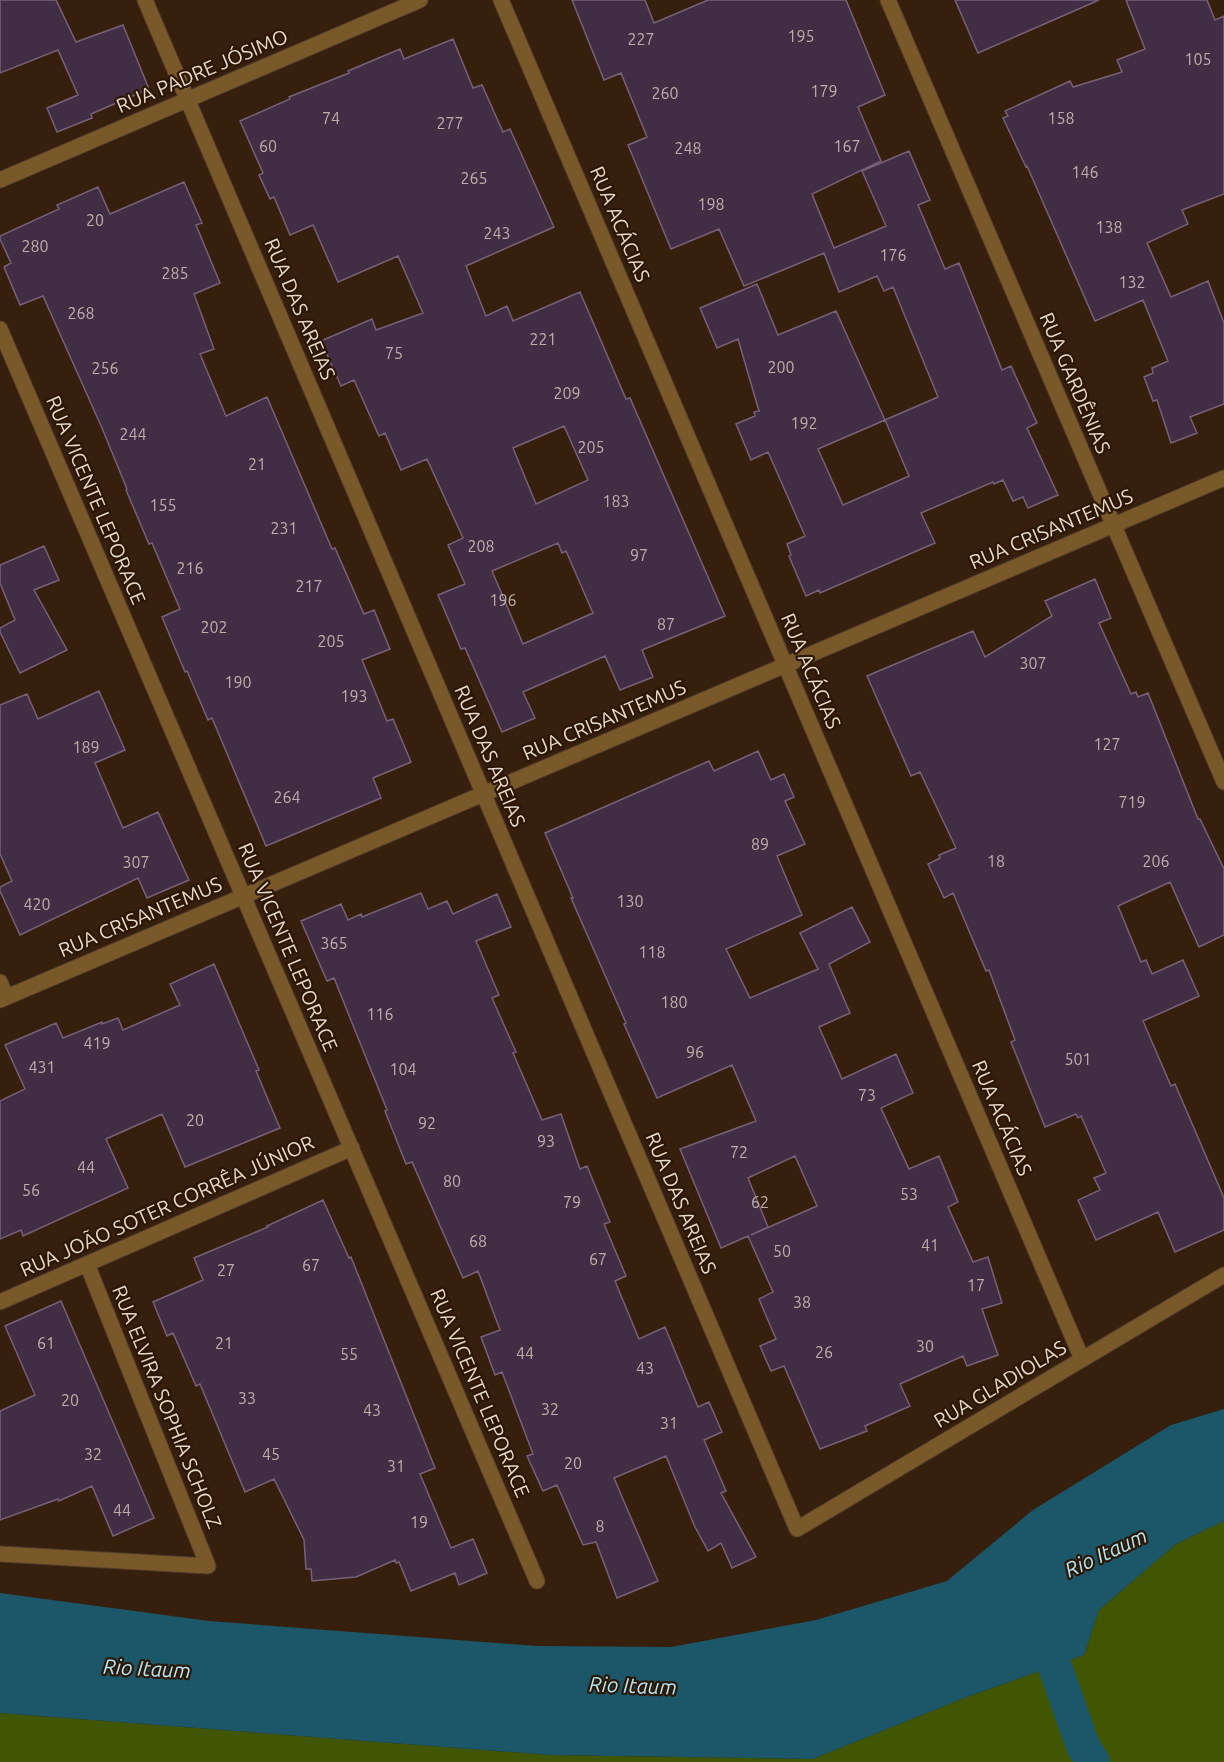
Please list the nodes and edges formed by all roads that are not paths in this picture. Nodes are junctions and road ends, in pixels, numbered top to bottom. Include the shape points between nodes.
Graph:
1 (145, 0) edge
2 (420, 0) edge
3 (501, 0) edge
4 (888, 0) edge
5 (188, 100) junction
6 (0, 180) edge
7 (0, 329) edge
8 (1224, 478) edge
9 (1114, 525) junction
10 (785, 665) junction
11 (1224, 782) edge
12 (483, 794) junction
13 (243, 896) junction
14 (0, 982) edge
15 (3, 998) edge
16 (352, 1148) junction
17 (87, 1264) junction
18 (1224, 1275) edge
19 (0, 1302) edge
20 (1082, 1359) junction
21 (796, 1529) joint
22 (0, 1554) edge
23 (537, 1581) dead end

1 - 5 street, RUA DAS AREIAS
2 - 5 street, RUA PADRE JÓSIMO
3 - 10 street, RUA ACÁCIAS
4 - 9 street, RUA GARDÊNIAS
5 - 6 street, RUA PADRE JÓSIMO
5 - 12 street, RUA DAS AREIAS
7 - 13 street, RUA VICENTE LEPORACE
8 - 9 street, RUA CRISANTEMUS
9 - 10 street, RUA CRISANTEMUS
9 - 11 street, RUA GARDÊNIAS
10 - 12 street, RUA CRISANTEMUS
10 - 20 street, RUA ACÁCIAS
12 - 13 street, RUA CRISANTEMUS
12 - 21 street, RUA DAS AREIAS
13 - 15 street, RUA CRISANTEMUS
13 - 16 street, RUA VICENTE LEPORACE
14 - 15 street
16 - 17 street, RUA JOÃO SOTER CORRÊA JÚNIOR
16 - 23 street, RUA VICENTE LEPORACE
17 - 19 street, RUA JOÃO SOTER CORRÊA JÚNIOR
17 - 22 street, RUA ELVIRA SOPHIA SCHOLZ via 208,1566
18 - 20 street, RUA GLADIOLAS
20 - 21 street, RUA GLADIOLAS

